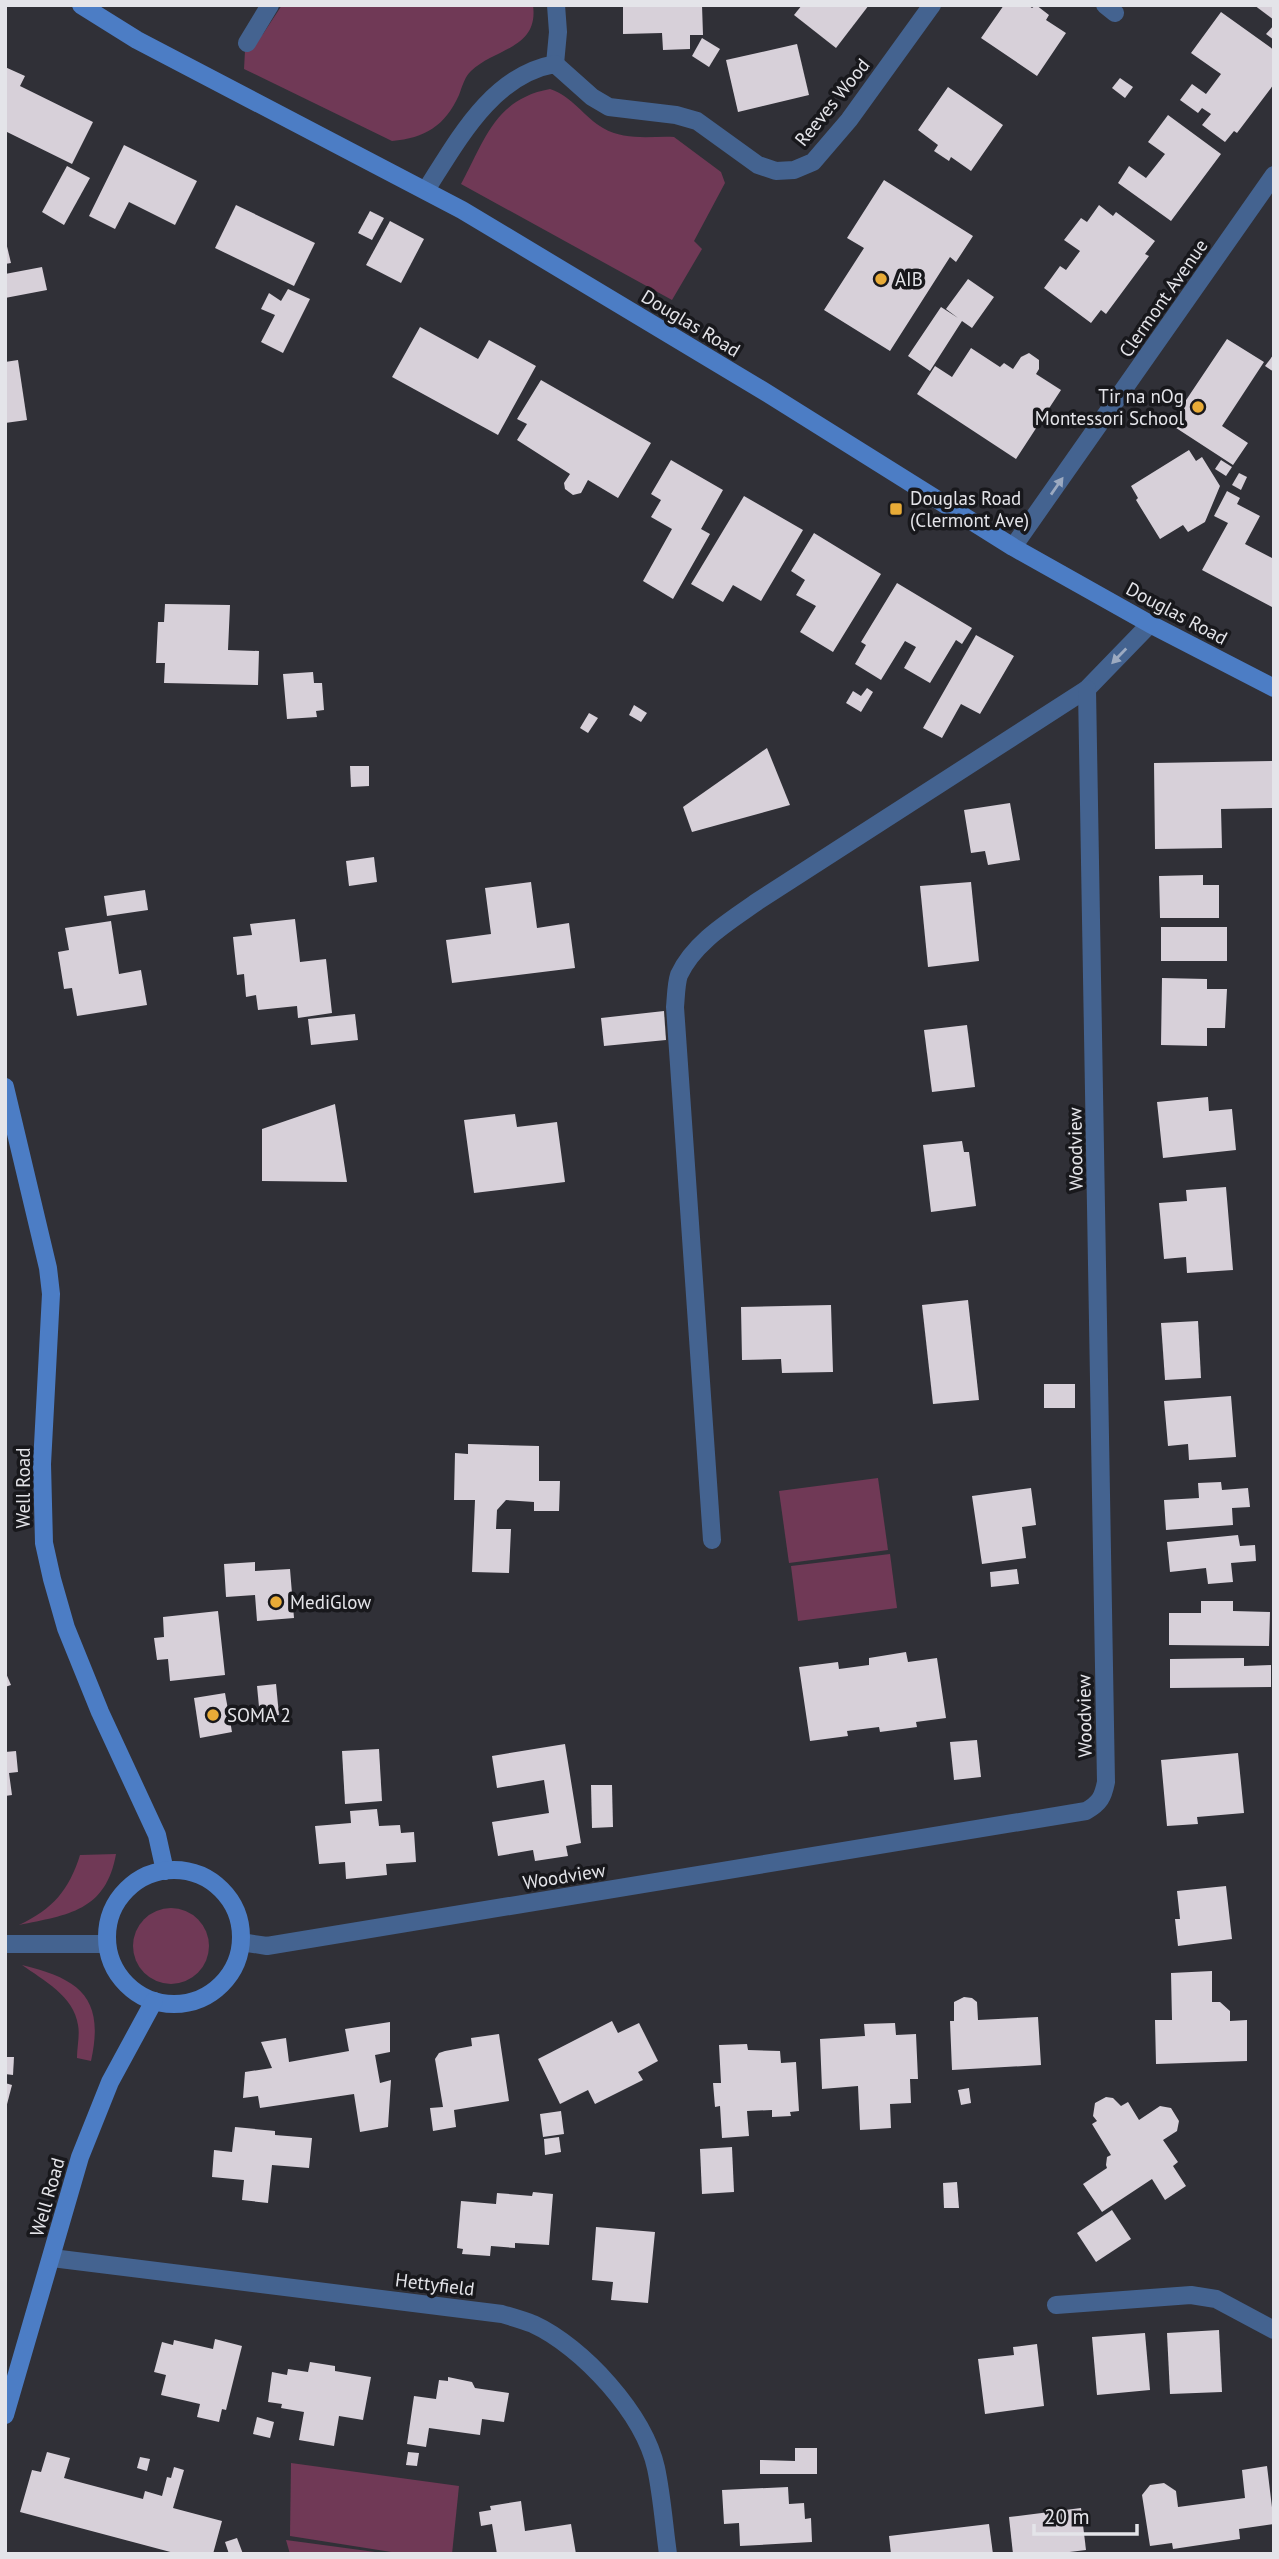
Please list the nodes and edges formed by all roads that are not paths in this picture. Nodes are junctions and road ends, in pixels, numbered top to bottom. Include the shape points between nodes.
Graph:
1 (80, 5) edge
2 (270, 5) edge
3 (556, 5) edge
4 (932, 5) edge
5 (247, 43) dead end
6 (555, 64) junction
7 (1274, 175) edge
8 (426, 190) junction
9 (1013, 547) junction
10 (1150, 624) junction
11 (1274, 688) edge
12 (1087, 689) junction
13 (5, 1087) edge
14 (712, 1540) dead end
15 (165, 1871) junction
16 (241, 1941) junction
17 (5, 1944) edge
18 (107, 1944) junction
19 (154, 2000) junction
20 (52, 2258) junction
21 (1056, 2305) dead end
22 (1274, 2330) edge
23 (5, 2415) edge
24 (668, 2554) edge

1 - 8 main road, Douglas Road via 136,40
2 - 5 street
3 - 6 street
4 - 6 street, Reeves Wood via 814,162 794,170 758,165 696,121 609,107
6 - 8 street via 537,67 521,77 472,118
9 -> 7 street, Clermont Avenue
8 - 9 main road, Douglas Road via 762,390
9 - 10 main road, Douglas Road
10 - 11 main road, Douglas Road
10 -> 12 street
12 - 14 street via 758,901 694,952 679,976 675,1007
12 - 16 street, Woodview via 1106,1782 1102,1798 1086,1811 267,1946
13 - 15 main road, Well Road via 51,1294 44,1543 66,1628 157,1835
15 - 16 main road via 185,1871 220,1888 232,1903
15 - 18 main road via 145,1876 115,1904
16 - 19 main road via 226,1979 212,1992 174,2004
17 - 18 street
18 - 19 main road via 122,1980 136,1993
19 - 20 main road, Well Road via 110,2082 80,2157
20 - 23 main road, Well Road
20 - 24 street, Hettyfield via 502,2314 533,2325 590,2366 639,2426 656,2467
21 - 22 street via 1191,2295 1216,2299

